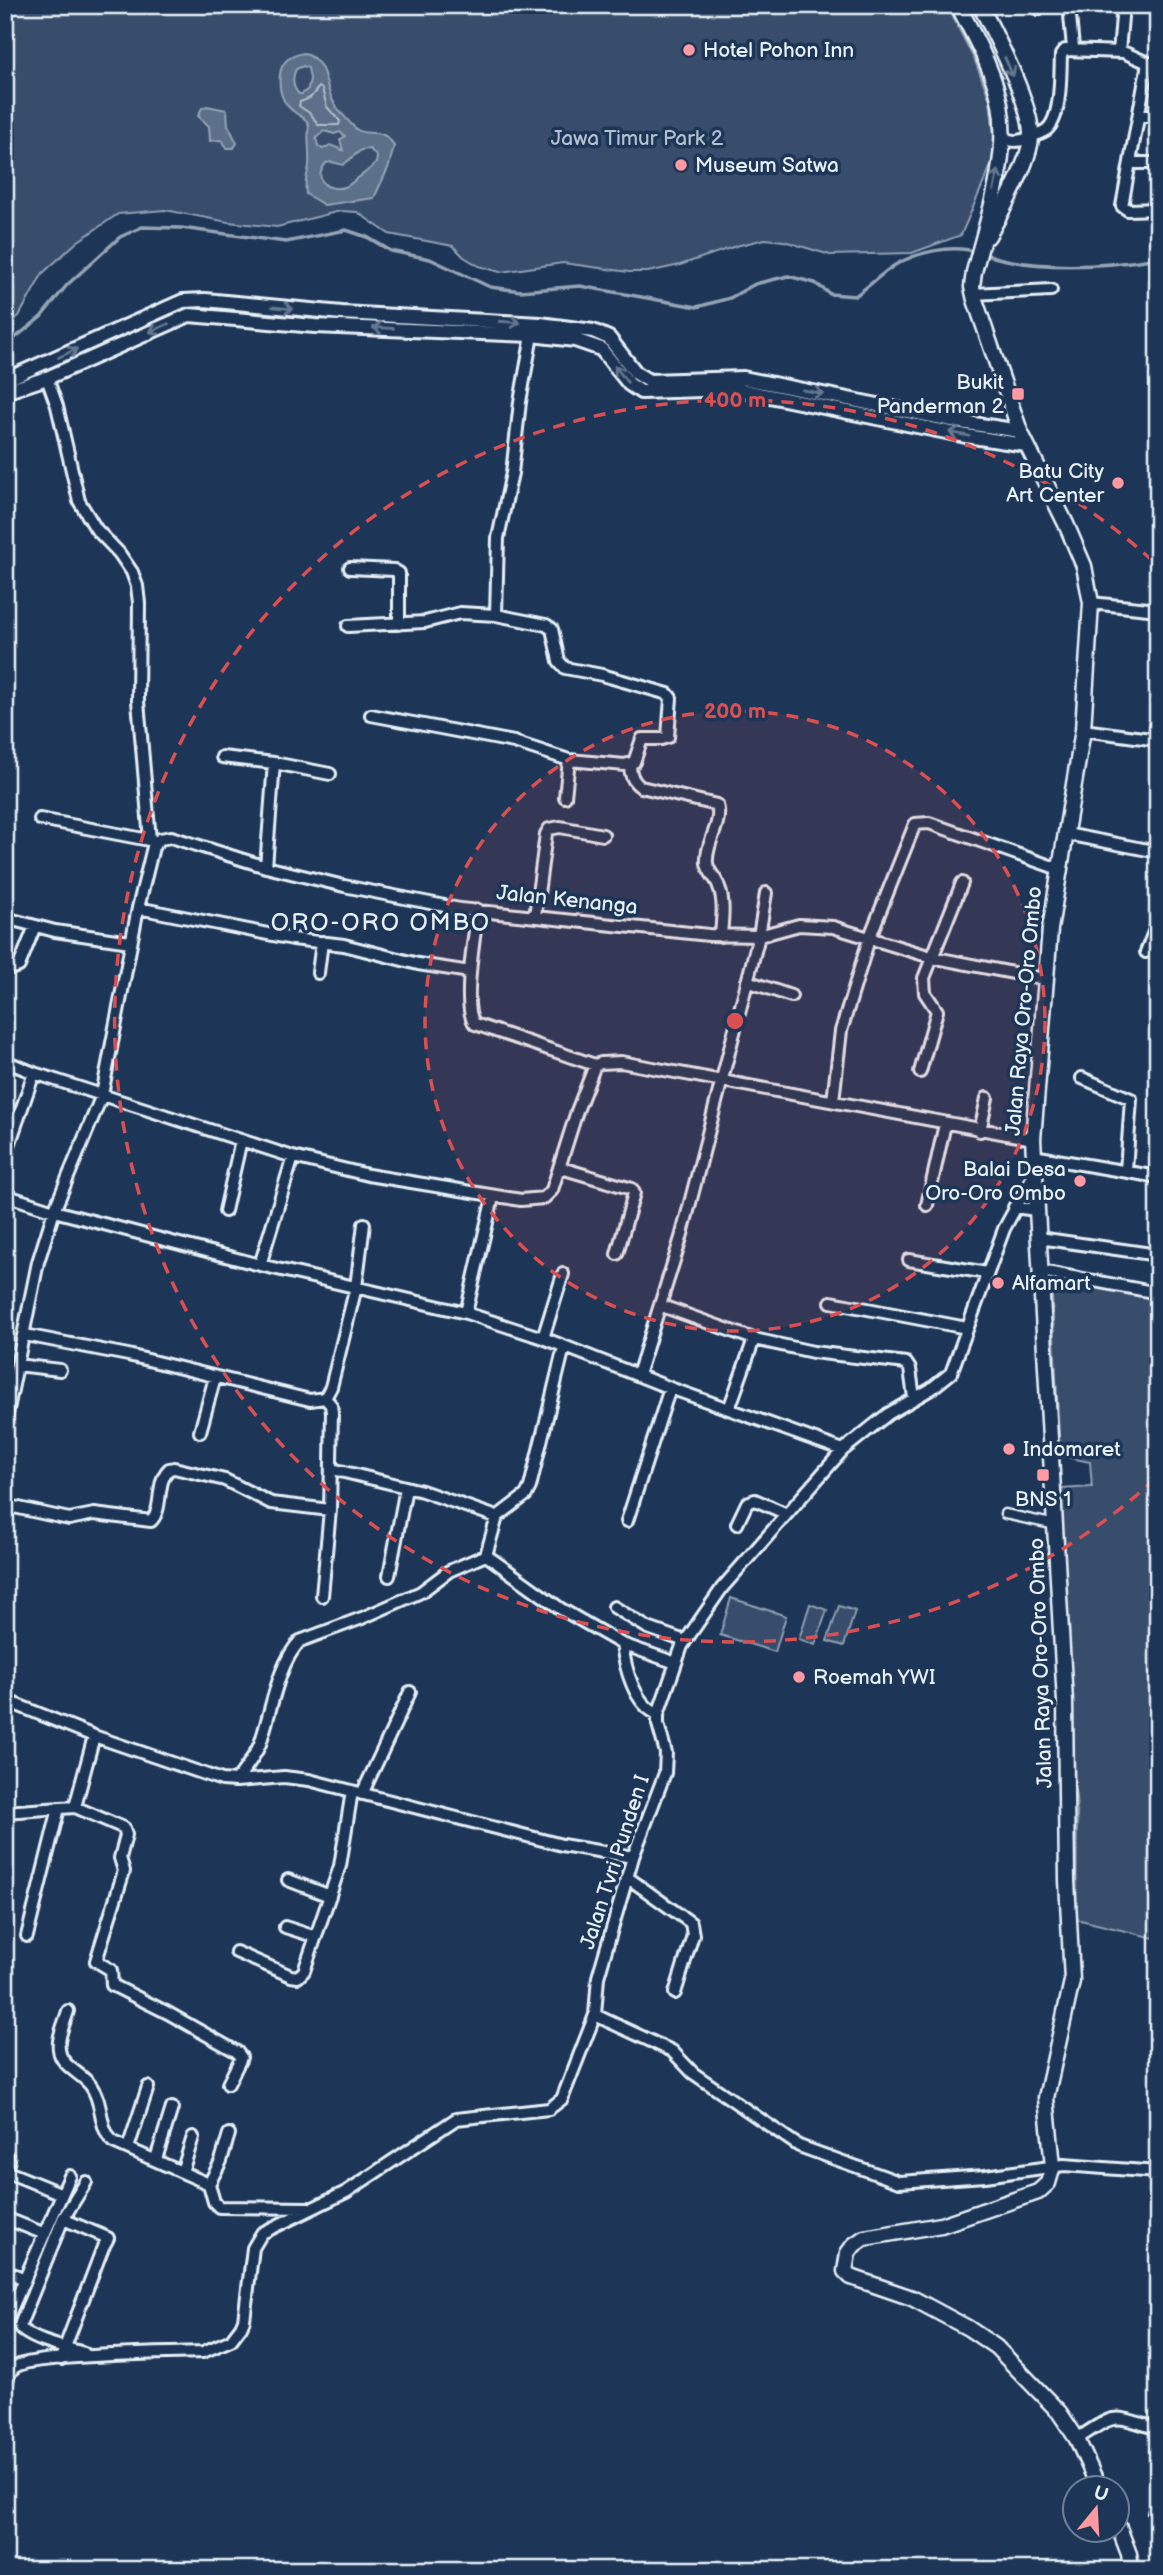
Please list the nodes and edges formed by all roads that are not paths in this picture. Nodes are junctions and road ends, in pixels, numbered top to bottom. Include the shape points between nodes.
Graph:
1 (958, 5) edge
2 (980, 5) edge
3 (1069, 5) edge
4 (1123, 5) edge
5 (1073, 48) junction
6 (1119, 52) junction
7 (1153, 63) edge
8 (1139, 116) junction
9 (1158, 116) edge
10 (1031, 136) junction
11 (1003, 138) junction
12 (1130, 163) junction
13 (1158, 163) edge
14 (1158, 209) edge
15 (980, 251) junction
16 (1051, 290) dead end
17 (973, 294) junction
18 (417, 316) junction
19 (442, 318) junction
20 (415, 330) junction
21 (441, 332) junction
22 (532, 335) junction
23 (47, 378) junction
24 (5, 380) edge
25 (734, 383) junction
26 (5, 393) edge
27 (1023, 438) junction
28 (350, 568) dead end
29 (1091, 603) junction
30 (1158, 610) edge
31 (496, 615) junction
32 (399, 624) junction
33 (348, 626) dead end
34 (371, 715) dead end
35 (1083, 730) junction
36 (1158, 740) edge
37 (222, 757) dead end
38 (569, 760) junction
39 (274, 763) junction
40 (630, 765) junction
41 (330, 774) dead end
42 (565, 796) dead end
43 (40, 819) dead end
44 (1066, 834) junction
45 (603, 835) dead end
46 (153, 841) junction
47 (1158, 852) edge
48 (266, 867) junction
49 (1059, 869) junction
50 (961, 883) dead end
51 (766, 893) dead end
52 (138, 908) junction
53 (478, 910) junction
54 (535, 916) junction
55 (5, 918) edge
56 (1158, 922) edge
57 (35, 926) junction
58 (721, 936) junction
59 (759, 936) junction
60 (869, 939) junction
61 (130, 942) junction
62 (322, 942) junction
63 (1146, 952) dead end
64 (931, 957) junction
65 (5, 966) edge
66 (470, 972) junction
67 (318, 973) dead end
68 (1044, 979) junction
69 (747, 981) junction
70 (791, 996) dead end
71 (5, 1061) edge
72 (595, 1065) junction
73 (920, 1072) dead end
74 (34, 1073) junction
75 (1082, 1078) dead end
76 (721, 1081) junction
77 (102, 1095) junction
78 (987, 1098) dead end
79 (833, 1101) junction
80 (945, 1124) junction
81 (980, 1131) junction
82 (1033, 1139) junction
83 (242, 1140) junction
84 (1033, 1156) junction
85 (5, 1157) edge
86 (293, 1157) junction
87 (561, 1168) junction
88 (1126, 1171) junction
89 (1034, 1174) junction
90 (1158, 1177) edge
91 (5, 1195) edge
92 (493, 1197) junction
93 (928, 1205) dead end
94 (1014, 1207) junction
95 (1036, 1210) junction
96 (54, 1211) junction
97 (225, 1211) dead end
98 (364, 1224) dead end
99 (1039, 1238) junction
100 (617, 1254) dead end
101 (1158, 1255) edge
102 (909, 1261) dead end
103 (260, 1265) junction
104 (1041, 1271) junction
105 (563, 1273) dead end
106 (987, 1273) junction
107 (356, 1287) junction
108 (1158, 1293) edge
109 (831, 1302) dead end
110 (662, 1306) junction
111 (466, 1312) junction
112 (967, 1328) junction
113 (25, 1335) junction
114 (543, 1338) junction
115 (754, 1339) junction
116 (564, 1347) junction
117 (5, 1350) edge
118 (18, 1359) junction
119 (60, 1370) dead end
120 (638, 1375) junction
121 (215, 1377) junction
122 (670, 1388) junction
123 (325, 1398) junction
124 (914, 1398) junction
125 (729, 1409) junction
126 (5, 1424) edge
127 (200, 1432) dead end
128 (843, 1450) junction
129 (332, 1469) junction
130 (406, 1488) junction
131 (5, 1505) edge
132 (330, 1510) junction
133 (787, 1514) junction
134 (1005, 1514) dead end
135 (497, 1517) junction
136 (627, 1521) dead end
137 (737, 1524) dead end
138 (1056, 1525) junction
139 (486, 1555) junction
140 (389, 1576) dead end
141 (322, 1596) dead end
142 (614, 1606) dead end
143 (685, 1641) junction
144 (622, 1644) junction
145 (676, 1663) junction
146 (410, 1692) dead end
147 (5, 1700) edge
148 (658, 1714) junction
149 (94, 1736) junction
150 (236, 1781) junction
151 (357, 1792) junction
152 (75, 1807) junction
153 (59, 1808) junction
154 (5, 1812) edge
155 (633, 1857) junction
156 (627, 1877) junction
157 (288, 1880) dead end
158 (330, 1896) junction
159 (285, 1927) dead end
160 (27, 1936) dead end
161 (316, 1937) junction
162 (236, 1952) dead end
163 (675, 1993) dead end
164 (68, 2011) dead end
165 (595, 2015) junction
166 (228, 2084) dead end
167 (148, 2087) dead end
168 (172, 2108) dead end
169 (229, 2134) dead end
170 (193, 2137) dead end
171 (128, 2148) junction
172 (5, 2154) edge
173 (156, 2159) junction
174 (1053, 2166) junction
175 (5, 2171) edge
176 (182, 2172) junction
177 (1158, 2172) edge
178 (70, 2176) dead end
179 (86, 2182) dead end
180 (209, 2184) junction
181 (62, 2194) junction
182 (317, 2207) junction
183 (5, 2218) edge
184 (63, 2219) junction
185 (45, 2234) junction
186 (5, 2272) edge
187 (25, 2278) junction
188 (5, 2324) edge
189 (65, 2347) junction
190 (84, 2353) dead end
191 (61, 2359) junction
192 (9, 2366) edge
193 (5, 2402) edge
194 (1158, 2429) edge
195 (1077, 2439) junction
196 (1093, 2474) edge
197 (1158, 2501) edge
198 (1154, 2513) dead end
199 (1125, 2544) edge
200 (1131, 2570) edge

1 - 11 main road, Jalan Raya Oro-Oro Ombo via 989,65 1000,103
2 -> 10 main road via 1013,76
3 - 5 street
4 - 6 street
5 - 6 street
5 - 10 street via 1061,55 1054,119
6 - 7 street
7 - 8 street
8 - 9 street
8 - 12 street
10 - 11 street via 1018,142
10 - 15 main road, Jalan Raya Oro-Oro Ombo via 1017,179
15 -> 11 main road, Jalan Raya Oro-Oro Ombo
12 - 13 street
12 - 14 street via 1124,208
15 - 17 main road, Jalan Raya Oro-Oro Ombo
16 - 17 street
17 - 27 main road, Jalan Raya Oro-Oro Ombo
18 - 19 street
18 - 20 street
24 -> 18 street via 183,301
19 - 21 street
19 -> 25 street via 593,331 609,338 636,373 649,381
20 - 21 street
20 -> 23 street via 189,315
21 - 22 street
25 -> 22 street via 641,392 593,345
22 - 31 street via 498,538
23 - 26 street
23 - 46 street via 79,501 132,572 137,586 138,701
25 - 27 street
27 - 29 main road, Jalan Raya Oro-Oro Ombo via 1084,566
28 - 32 street via 399,573
29 - 30 street
29 - 35 main road, Jalan Raya Oro-Oro Ombo
31 - 32 street via 460,613
31 - 40 street via 552,629 559,661 568,670 660,691 671,698 668,737 642,739
32 - 33 street
34 - 38 street via 514,742
35 - 36 street
35 - 44 main road, Jalan Raya Oro-Oro Ombo
37 - 39 street
38 - 40 street
38 - 42 street
39 - 41 street
39 - 48 street
40 - 58 street via 630,773 641,787 718,805 707,864 720,890
43 - 46 street, Jalan Kenanga
44 - 47 street
44 - 49 main road, Jalan Raya Oro-Oro Ombo
45 - 54 street via 549,829
46 - 48 street, Jalan Kenanga via 172,837
46 - 52 street
48 - 53 street, Jalan Kenanga
49 - 60 street via 918,822
49 - 68 main road, Jalan Raya Oro-Oro Ombo
50 - 64 street
51 - 59 street
52 - 61 street
52 - 62 street
53 - 54 street, Jalan Kenanga
53 - 66 street
54 - 58 street, Jalan Kenanga
55 - 57 street
56 - 63 street
57 - 61 street
57 - 65 street via 19,966
58 - 59 street, Jalan Kenanga
59 - 60 street, Jalan Kenanga via 817,924
59 - 69 street
60 - 64 street, Jalan Kenanga
60 - 79 street via 839,1041
61 - 77 street
62 - 66 street
62 - 67 street
64 - 68 street, Jalan Kenanga
64 - 73 street via 924,987 936,1011
66 - 72 street via 475,1024
68 - 82 main road, Jalan Raya Oro-Oro Ombo
69 - 70 street
69 - 76 street
71 - 74 street
72 - 76 street via 621,1062
72 - 87 street
74 - 77 street
74 - 85 street
75 - 88 street via 1131,1099
76 - 79 street
76 - 110 street
77 - 83 street
77 - 96 street
78 - 81 street
79 - 80 street
80 - 81 street
80 - 93 street
81 - 82 street
82 - 84 main road, Jalan Raya Oro-Oro Ombo
83 - 86 street
83 - 97 street
84 - 88 street
84 - 89 main road, Jalan Raya Oro-Oro Ombo
86 - 92 street
86 - 103 street
87 - 92 street via 544,1198
87 - 100 street via 632,1189
88 - 90 street
89 - 94 street
89 - 95 main road, Jalan Raya Oro-Oro Ombo
91 - 96 street
92 - 111 street
94 - 95 street
94 - 106 street
95 - 99 main road, Jalan Raya Oro-Oro Ombo
96 - 103 street
96 - 113 street via 38,1262
98 - 107 street
99 - 101 street
99 - 104 main road, Jalan Raya Oro-Oro Ombo
102 - 106 street
103 - 107 street
104 - 108 street
104 - 138 main road, Jalan Raya Oro-Oro Ombo
105 - 114 street
106 - 112 street
107 - 111 street
107 - 123 street
109 - 112 street
110 - 115 street
110 - 120 street
111 - 114 street
112 - 124 street via 951,1373
113 - 118 street
113 - 121 street
114 - 116 street
115 - 124 street via 813,1352 905,1363
115 - 125 street
116 - 120 street
116 - 135 street via 530,1487
117 - 118 street
118 - 119 street
118 - 126 street
120 - 122 street
121 - 123 street via 310,1400
121 - 127 street
122 - 125 street
122 - 136 street
123 - 129 street via 332,1412
124 - 128 street
125 - 128 street
128 - 133 street
129 - 130 street
129 - 132 street
130 - 135 street
130 - 140 street
131 - 132 street via 69,1519 94,1514 151,1521 156,1516 162,1476 174,1468 225,1480 271,1503
132 - 141 street
133 - 137 street via 751,1501
133 - 143 street via 722,1588
134 - 138 street
135 - 139 street
138 - 174 main road, Jalan Raya Oro-Oro Ombo via 1072,1981 1046,2098
139 - 144 street via 561,1609
139 - 150 street via 449,1570 421,1592 300,1641 285,1667 253,1758
142 - 143 street via 648,1628
143 - 145 street
144 - 145 street
144 - 148 street via 624,1664 635,1687 646,1707
145 - 148 street
146 - 151 street
147 - 149 street
148 - 155 street, Jalan Tvri Punden I via 665,1773
149 - 150 street
149 - 152 street
150 - 151 street via 284,1777
151 - 155 street via 562,1845
151 - 158 street
152 - 153 street
152 - 166 street via 125,1831 120,1857 124,1871 96,1961 111,1970 112,1985 240,2053
153 - 154 street
153 - 160 street
155 - 156 street, Jalan Tvri Punden I
156 - 163 street via 691,1923 693,1935
156 - 165 street, Jalan Tvri Punden I via 598,1977
157 - 158 street
158 - 161 street
159 - 161 street
161 - 162 street via 298,1977
164 - 171 street via 58,2046 61,2058 91,2086 104,2133
165 - 174 street via 672,2051 693,2073 799,2146 899,2182
165 - 182 street, Jalan Tvri Punden I via 567,2092 556,2106 456,2119
167 - 171 street
168 - 173 street
169 - 180 street
170 - 176 street
171 - 173 street
172 - 175 street via 9,2160
173 - 176 street
174 - 177 street
174 - 195 main road via 1048,2183 1038,2192 941,2225 864,2238 848,2253 845,2272 912,2298 991,2343 1059,2412
175 - 181 street
176 - 180 street
178 - 181 street
179 - 184 street
180 - 182 street via 219,2207
181 - 185 street
182 - 191 street via 262,2233 256,2241 244,2320 230,2340 204,2352
183 - 185 street
184 - 189 street via 108,2238
184 - 189 street via 20,2325 29,2335
185 - 187 street
186 - 187 street
187 - 188 street
189 - 190 street
189 - 191 street
191 - 192 street
192 - 193 street
194 - 195 street via 1115,2417
195 - 196 main road
197 - 198 street
199 - 200 main road

